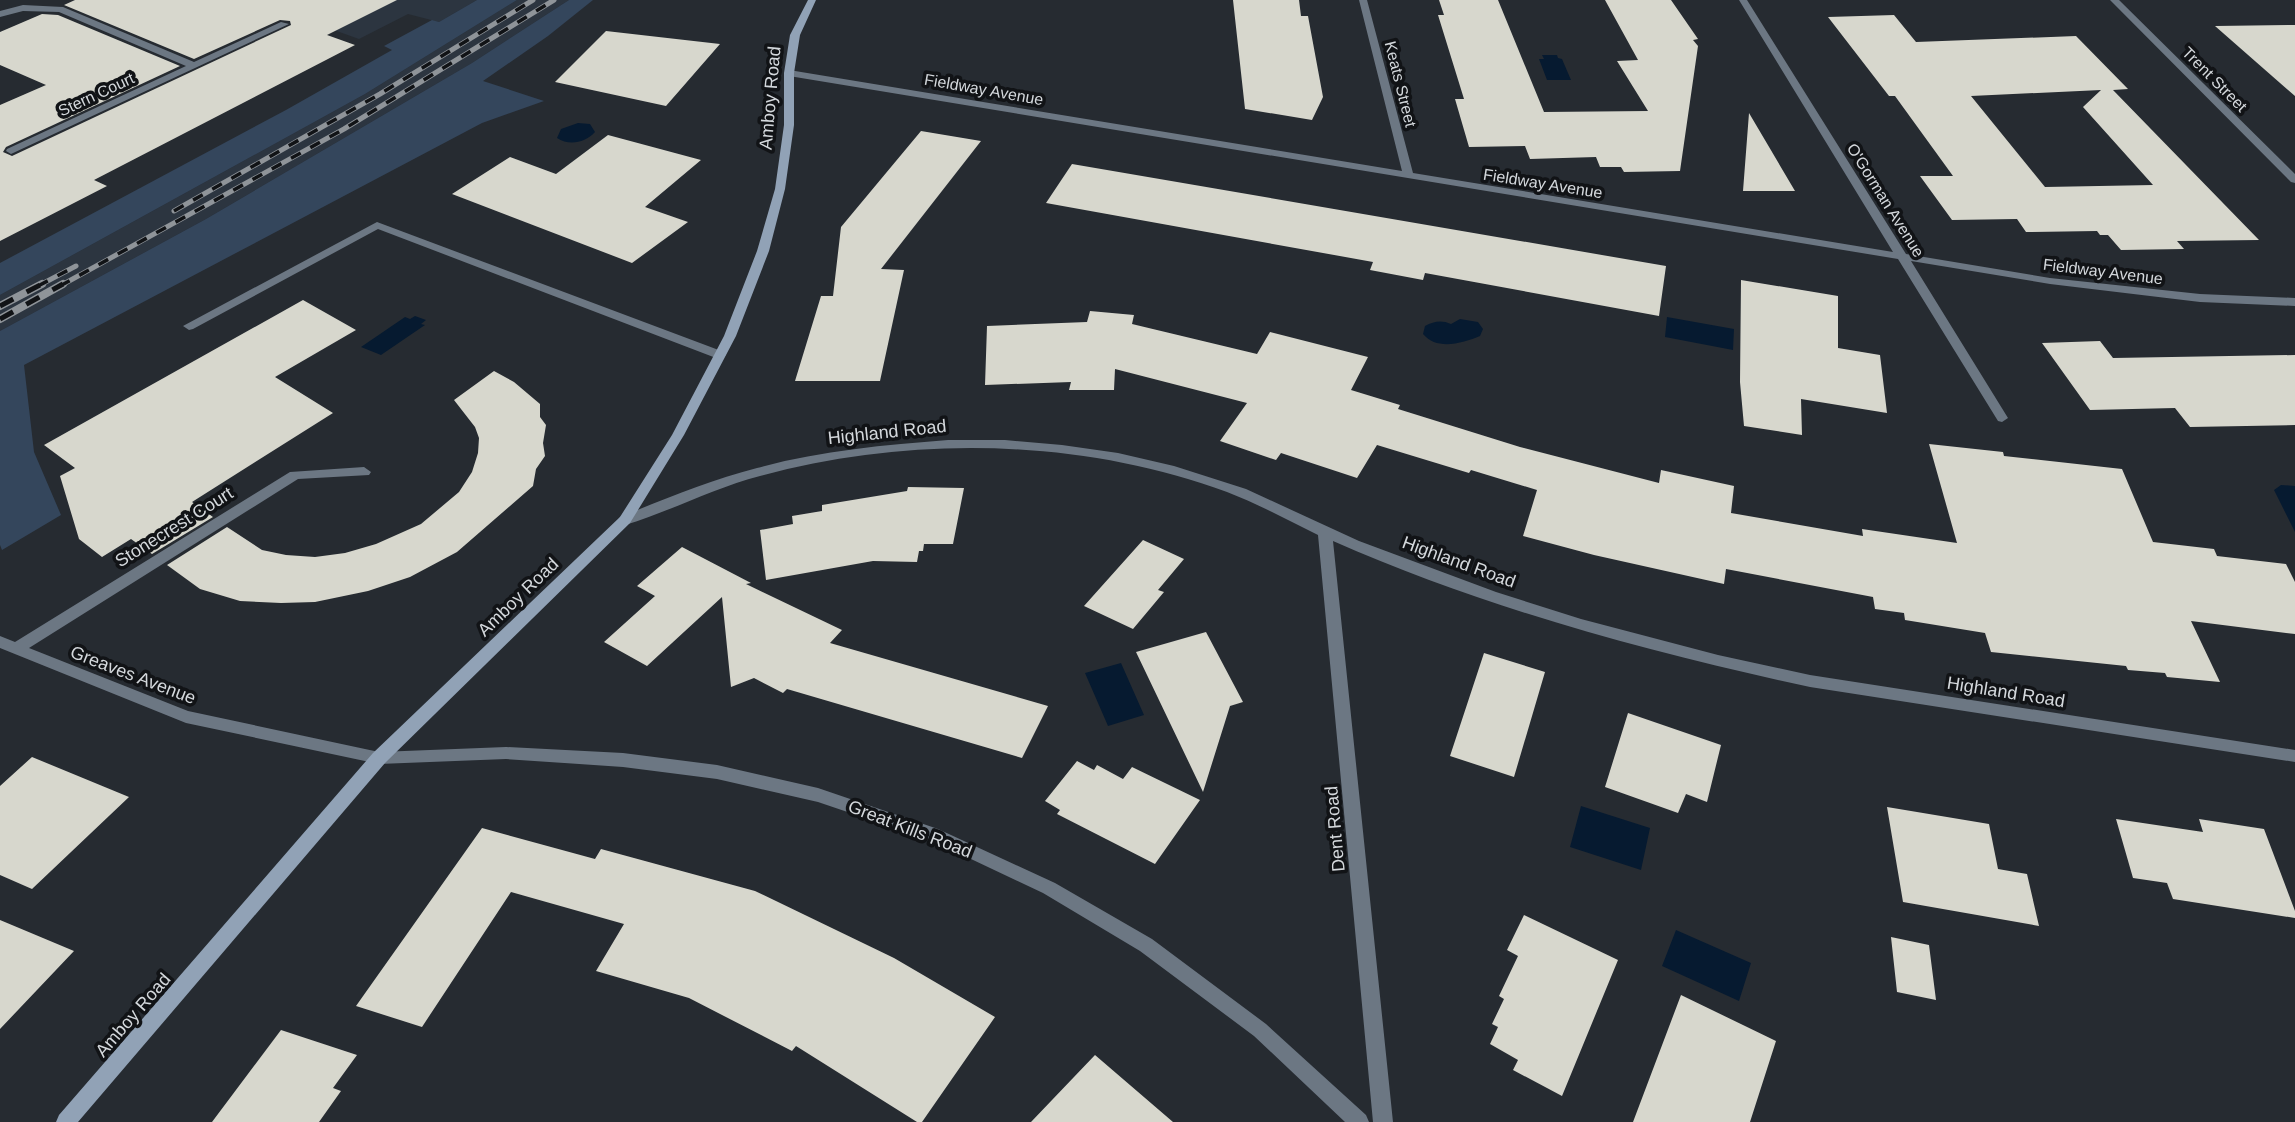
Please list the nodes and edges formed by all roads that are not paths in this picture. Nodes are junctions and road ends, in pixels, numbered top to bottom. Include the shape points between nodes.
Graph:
1 (813, 0) edge
2 (1363, 0) edge
3 (1742, 0) edge
4 (2114, 0) edge
5 (0, 14) edge
6 (284, 24) dead end
7 (194, 66) junction
8 (789, 73) junction
9 (10, 151) dead end
10 (1409, 176) junction
11 (2295, 180) edge
12 (1905, 259) junction
13 (2295, 302) edge
14 (189, 327) dead end
15 (720, 355) junction
16 (2002, 418) dead end
17 (364, 472) dead end
18 (625, 520) junction
19 (1325, 532) junction
20 (7, 645) edge
21 (2295, 756) edge
22 (379, 758) junction
23 (66, 1122) edge
24 (1359, 1122) edge
25 (1383, 1122) edge

1 - 8 main road, Amboy Road via 795,35
2 - 10 street, Keats Street
3 - 12 street, O'Gorman Avenue
4 - 11 street, Trent Street
5 - 7 street via 23,8 61,9
6 - 7 street, Stern Court
7 - 9 street, Stern Court
8 - 10 street, Fieldway Avenue
8 - 15 main road, Amboy Road via 789,125 780,189 763,251
10 - 12 street, Fieldway Avenue
12 - 13 street, Fieldway Avenue via 2200,298
12 - 16 street, O'Gorman Avenue
14 - 15 street via 377,225
15 - 18 main road, Amboy Road via 678,435
17 - 20 street, Stonecrest Court via 295,475
18 - 19 street, Highland Road via 701,489 775,467 922,444 998,443 1149,463 1229,488
18 - 22 main road, Amboy Road
19 - 21 street, Highland Road via 1472,589 1600,630 1744,667
19 - 25 street, Dent Road
20 - 22 street, Greaves Avenue via 186,718
22 - 23 main road, Amboy Road
22 - 24 street, Great Kills Road via 506,753 623,760 704,771 818,795 938,836 1049,888 1146,945 1260,1030

